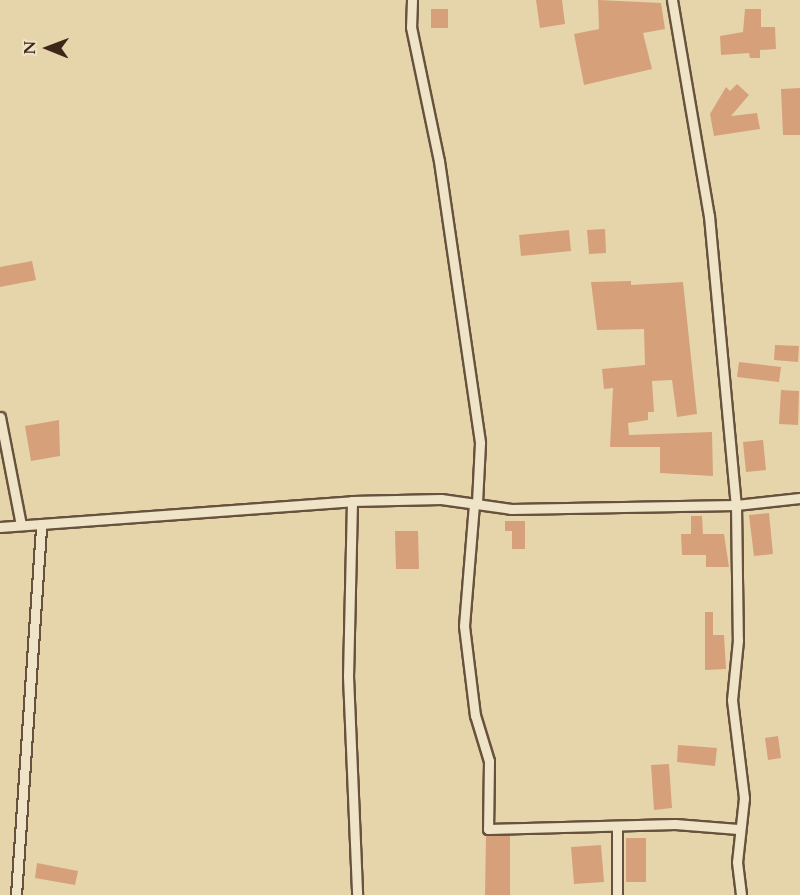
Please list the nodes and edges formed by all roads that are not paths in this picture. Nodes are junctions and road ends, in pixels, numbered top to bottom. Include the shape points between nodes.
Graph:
1 (412, 0) edge
2 (672, 0) edge
3 (0, 417) edge
4 (800, 498) edge
5 (352, 501) junction
6 (476, 503) junction
7 (736, 506) junction
8 (41, 524) junction
9 (21, 525) junction
10 (0, 527) edge
11 (617, 827) junction
12 (738, 830) junction
13 (16, 895) edge
14 (357, 895) edge
15 (617, 895) edge
16 (741, 895) edge

1 - 6 street via 411,27 439,161 480,443
2 - 7 street via 709,216
3 - 9 street
4 - 7 street
5 - 6 street via 441,499
5 - 8 street
5 - 14 street via 348,676
6 - 7 street via 511,509
6 - 11 street via 464,626 475,715 489,761 486,826 491,831
7 - 12 street via 738,640 732,700 744,798
8 - 9 street
8 - 13 street
9 - 10 street
11 - 12 street
11 - 15 street
12 - 16 street

